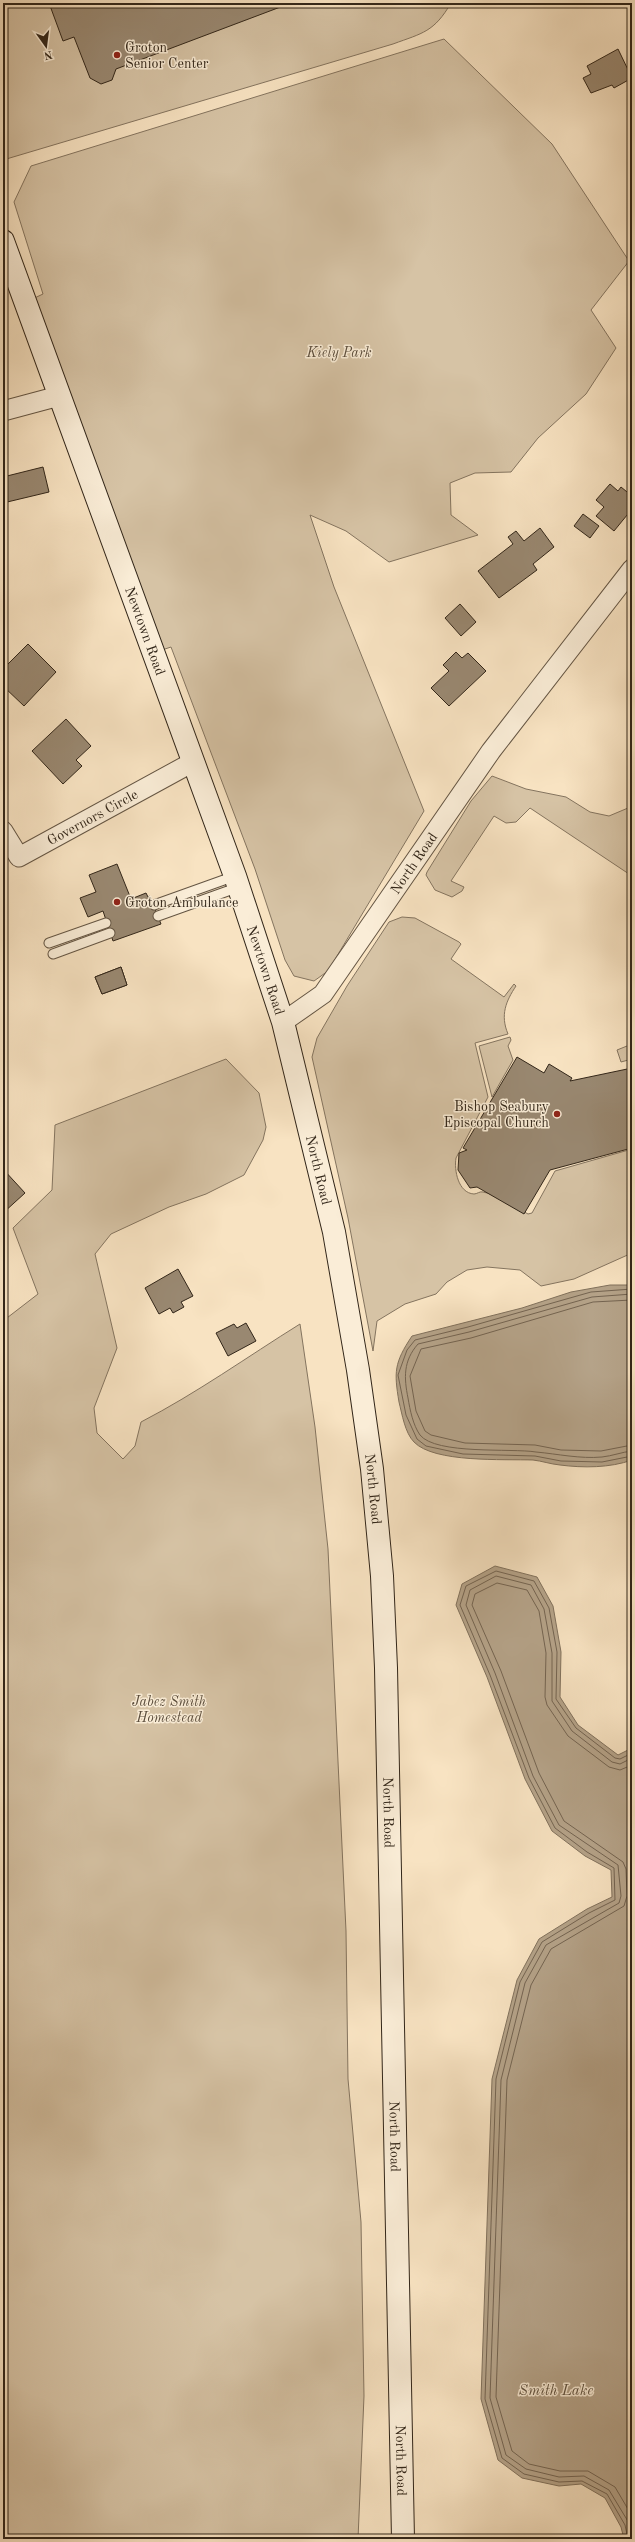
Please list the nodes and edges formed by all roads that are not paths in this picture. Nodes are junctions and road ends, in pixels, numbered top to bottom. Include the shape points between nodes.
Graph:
1 (3, 240) edge
2 (59, 396) junction
3 (3, 411) edge
4 (632, 569) edge
5 (193, 762) junction
6 (3, 831) edge
7 (237, 882) junction
8 (154, 905) dead end
9 (158, 916) dead end
10 (106, 923) dead end
11 (110, 933) dead end
12 (48, 943) dead end
13 (53, 954) dead end
14 (282, 1022) junction
15 (403, 2539) edge

1 - 2 main road, Newtown Road
2 - 3 street
2 - 5 main road, Newtown Road
4 - 14 street, North Road via 491,751 323,994
5 - 6 street, Governors Circle via 19,857
5 - 7 main road, Newtown Road
7 - 8 lane
7 - 9 lane
7 - 14 main road, Newtown Road
10 - 12 lane
11 - 13 lane
14 - 15 main road, North Road via 334,1232 348,1306 372,1469 382,1576 390,1770

